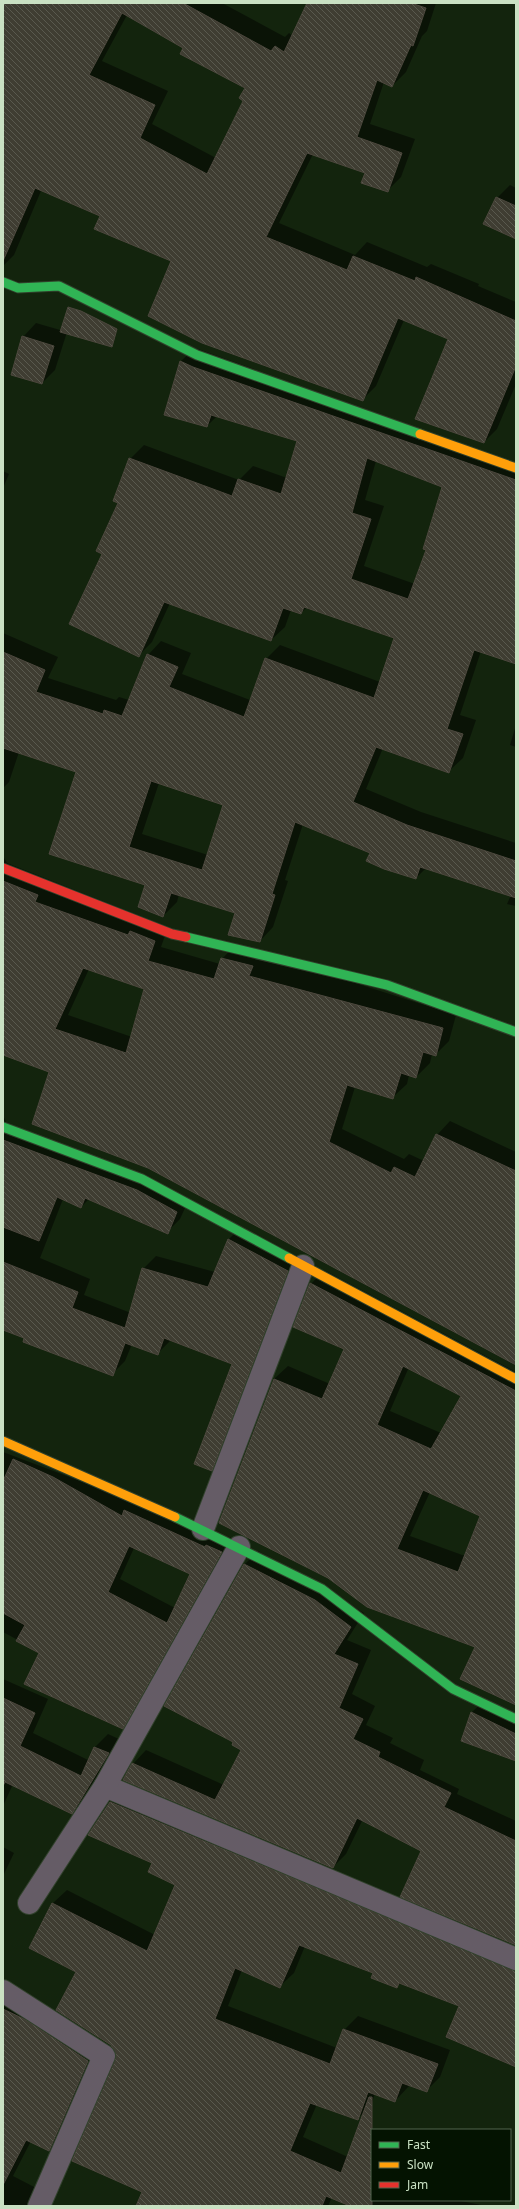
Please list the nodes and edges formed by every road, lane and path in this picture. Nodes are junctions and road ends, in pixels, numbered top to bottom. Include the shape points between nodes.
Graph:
1 (3, 282) edge
2 (516, 468) edge
3 (3, 868) edge
4 (516, 1032) edge
5 (3, 1127) edge
6 (303, 1266) junction
7 (516, 1379) edge
8 (3, 1441) edge
9 (203, 1529) junction
10 (239, 1548) junction
11 (516, 1719) edge
12 (105, 1786) junction
13 (29, 1903) dead end
14 (516, 1959) edge
15 (3, 1991) edge
16 (39, 2206) edge

1 - 2 street via 18,288 60,286 197,355
3 - 4 street via 172,934 387,986
5 - 6 street via 142,1179
6 - 7 street
6 - 9 street
8 - 9 street
9 - 10 street
10 - 11 street via 322,1589 453,1689
10 - 12 street
12 - 13 street
12 - 14 street
15 - 16 street via 104,2056

